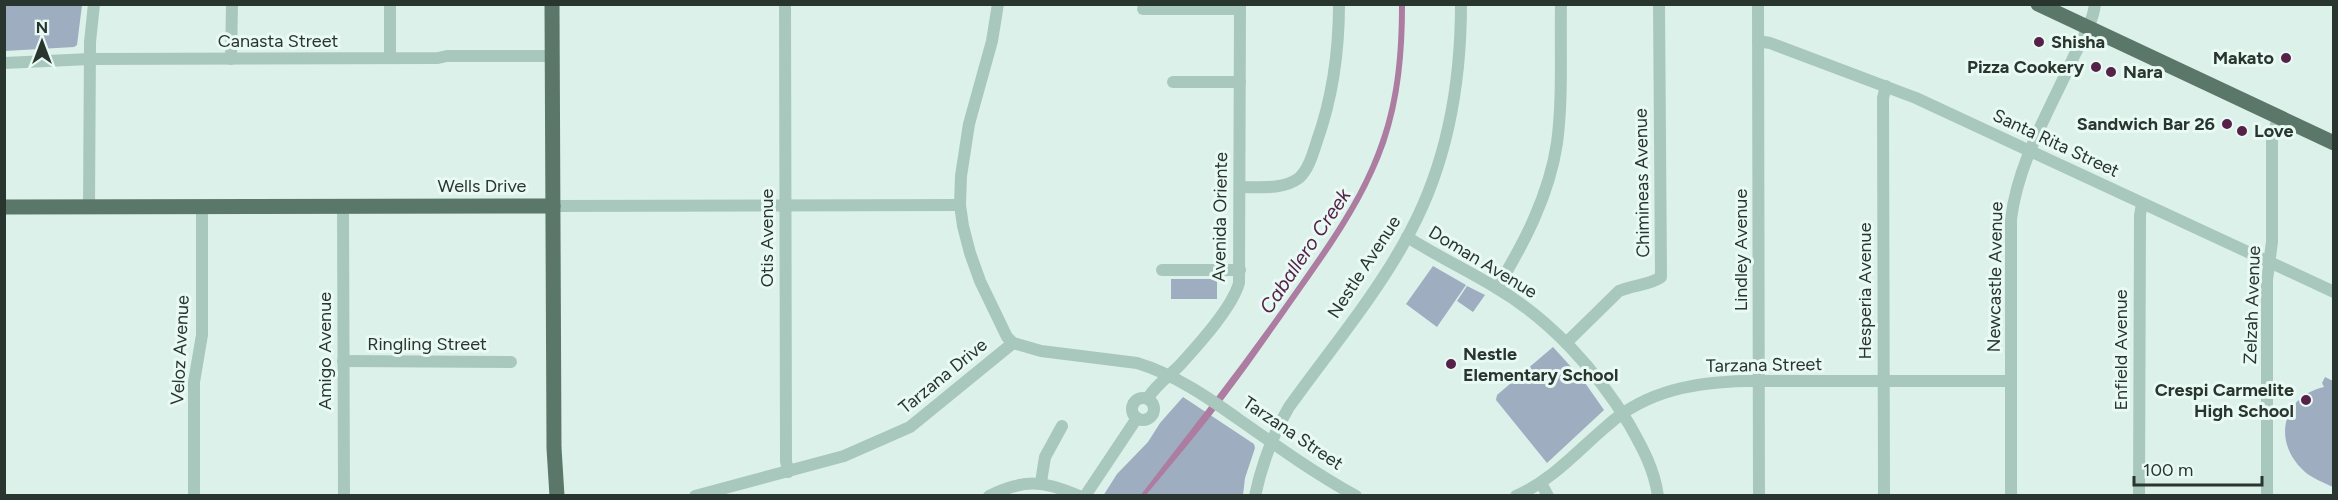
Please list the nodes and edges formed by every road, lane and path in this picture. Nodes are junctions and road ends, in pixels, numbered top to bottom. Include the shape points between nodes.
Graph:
1 (94, 4) edge
2 (232, 4) edge
3 (390, 4) edge
4 (552, 4) edge
5 (786, 4) edge
6 (998, 4) edge
7 (1339, 4) edge
8 (1461, 4) edge
9 (1561, 4) edge
10 (1659, 4) edge
11 (1758, 4) edge
12 (2038, 4) edge
13 (2095, 4) edge
14 (1240, 7) edge
15 (1143, 9) dead end
16 (2088, 27) junction
17 (1758, 41) junction
18 (552, 56) junction
19 (390, 58) junction
20 (90, 59) junction
21 (231, 59) junction
22 (4, 63) edge
23 (1173, 82) dead end
24 (1240, 82) junction
25 (1886, 86) junction
26 (2278, 117) junction
27 (2334, 142) edge
28 (2030, 151) junction
29 (1240, 187) junction
30 (2142, 204) junction
31 (785, 205) junction
32 (960, 205) junction
33 (343, 206) junction
34 (553, 206) junction
35 (4, 207) edge
36 (88, 207) junction
37 (202, 207) junction
38 (1407, 237) junction
39 (2270, 263) junction
40 (1162, 270) dead end
41 (1240, 270) junction
42 (1497, 288) junction
43 (2334, 292) edge
44 (1013, 343) junction
45 (1566, 343) junction
46 (343, 361) junction
47 (511, 362) dead end
48 (1168, 375) junction
49 (1759, 381) junction
50 (1883, 381) junction
51 (2011, 381) junction
52 (1210, 400) joint
53 (1622, 413) junction
54 (1062, 426) dead end
55 (1270, 441) junction
56 (788, 472) junction
57 (1041, 482) junction
58 (1541, 483) junction
59 (194, 495) edge
60 (344, 495) edge
61 (557, 495) edge
62 (694, 495) edge
63 (988, 495) edge
64 (1079, 495) edge
65 (1085, 495) edge
66 (1256, 495) edge
67 (1356, 495) edge
68 (1516, 495) edge
69 (1548, 495) edge
70 (1658, 495) edge
71 (1759, 495) edge
72 (1884, 495) edge
73 (2011, 495) edge
74 (2139, 495) edge
75 (2267, 495) edge

1 - 20 street
2 - 21 street
3 - 19 street
4 - 18 main road
5 - 31 street, Otis Avenue
6 - 32 street via 964,150
7 - 29 street via 1335,74 1325,119 1306,168 1299,177 1279,186
8 - 38 street, Nestle Avenue via 1460,61 1446,139 1431,185
9 - 42 street via 1560,101 1548,183 1520,249
10 - 45 street, Chimineas Avenue via 1660,277 1619,291
11 - 17 street, Lindley Avenue
12 - 16 main road
13 - 16 street, Newcastle Avenue
14 - 15 street via 1170,14
14 - 24 street, Avenida Oriente
16 - 26 main road
16 - 28 street, Newcastle Avenue
17 - 25 street, Santa Rita Street
17 - 49 street, Lindley Avenue
18 - 19 street, Canasta Street
18 - 34 main road
19 - 21 street, Canasta Street
20 - 21 street, Canasta Street
20 - 22 street, Canasta Street
20 - 36 street
23 - 24 street
24 - 29 street, Avenida Oriente
25 - 28 street, Santa Rita Street
25 - 50 street, Hesperia Avenue
26 - 27 main road
26 - 39 street, Zelzah Avenue via 2272,140
28 - 30 street, Santa Rita Street
28 - 51 street, Newcastle Avenue via 2016,189 2011,219
29 - 41 street, Avenida Oriente
30 - 39 street, Santa Rita Street
30 - 74 street, Enfield Avenue
31 - 32 street, Wells Drive
31 - 34 street, Wells Drive
31 - 56 street, Otis Avenue
32 - 44 street via 980,281
33 - 34 main road, Wells Drive
33 - 37 main road, Wells Drive
33 - 46 street, Amigo Avenue
34 - 61 main road
35 - 36 main road, Wells Drive
36 - 37 main road, Wells Drive
37 - 59 street, Veloz Avenue via 201,335 194,382
38 - 42 street, Doman Avenue
38 - 55 street, Nestle Avenue via 1289,407
39 - 43 street, Santa Rita Street
39 - 75 street, Zelzah Avenue
40 - 41 street
41 - 48 street, Avenida Oriente via 1232,302
42 - 45 street, Doman Avenue
44 - 48 street, Tarzana Drive via 1041,351 1137,363
44 - 56 street, Tarzana Drive via 910,427 844,456
45 - 53 street, Doman Avenue
46 - 47 street, Ringling Street
46 - 60 street, Amigo Avenue
48 - 52 street, Tarzana Drive
48 - 65 street, Avenida Oriente via 1148,398 1155,407 1153,414 1144,420 1137,418
49 - 50 street, Tarzana Street
49 - 53 street, Tarzana Street via 1709,382 1676,388
49 - 71 street, Lindley Avenue
50 - 51 street, Tarzana Street
50 - 72 street, Hesperia Avenue
51 - 73 street, Newcastle Avenue
52 - 55 street, Tarzana Street
53 - 58 street, Tarzana Street
53 - 70 street, Doman Avenue via 1645,450
54 - 57 street via 1046,457
55 - 66 street, Nestle Avenue
55 - 67 street, Tarzana Street
56 - 62 street, Tarzana Drive
57 - 63 street via 1020,483
57 - 64 street
58 - 68 street, Tarzana Street
58 - 69 street

